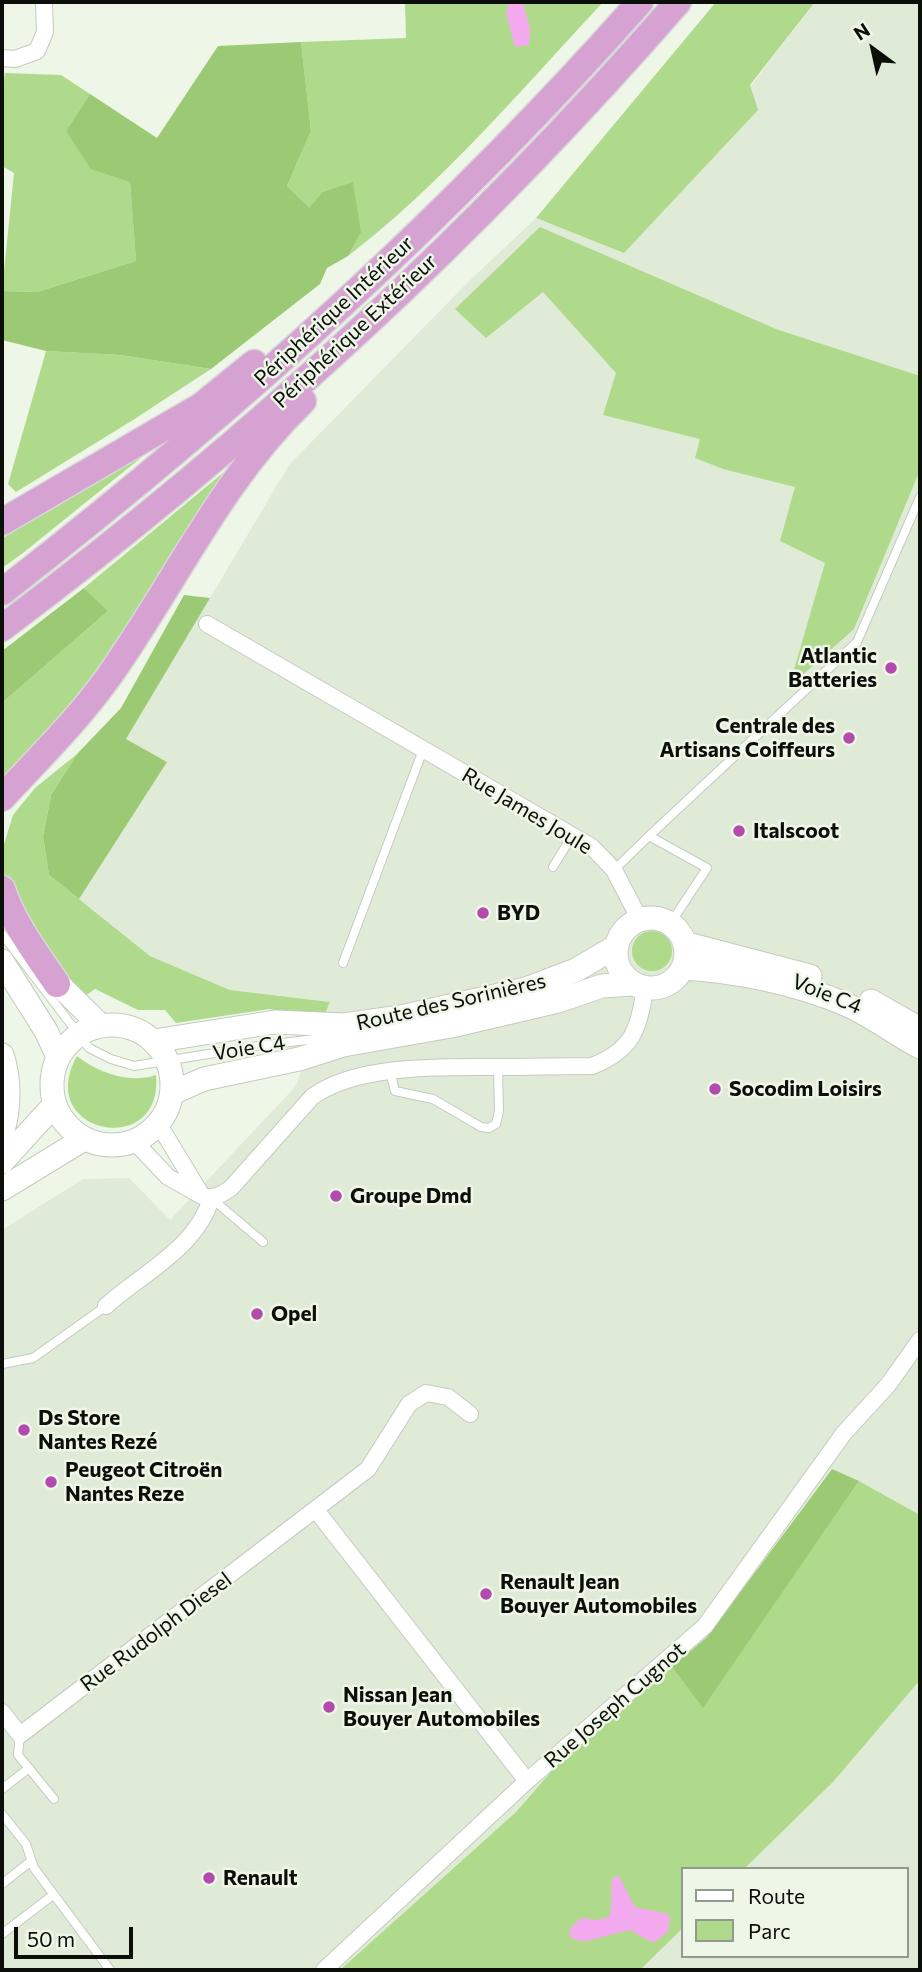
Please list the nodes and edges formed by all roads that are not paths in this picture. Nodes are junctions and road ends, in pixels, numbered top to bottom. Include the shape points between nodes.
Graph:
1 (44, 2) edge
2 (640, 2) edge
3 (678, 2) edge
4 (2, 58) edge
5 (365, 325) junction
6 (316, 329) junction
7 (920, 496) edge
8 (2, 522) edge
9 (2, 592) edge
10 (207, 624) dead end
11 (2, 628) edge
12 (423, 750) junction
13 (34, 766) junction
14 (2, 798) edge
15 (2, 815) edge
16 (572, 835) junction
17 (649, 836) junction
18 (553, 867) dead end
19 (614, 870) junction
20 (2, 889) edge
21 (2, 917) edge
22 (640, 920) junction
23 (670, 924) junction
24 (2, 934) edge
25 (684, 943) junction
26 (617, 946) junction
27 (2, 961) edge
28 (715, 962) junction
29 (344, 963) dead end
30 (683, 968) junction
31 (58, 984) junction
32 (565, 986) junction
33 (639, 986) junction
34 (101, 1026) junction
35 (920, 1029) edge
36 (78, 1035) junction
37 (920, 1039) edge
38 (154, 1041) junction
39 (920, 1047) edge
40 (2, 1055) edge
41 (58, 1057) junction
42 (167, 1061) junction
43 (498, 1067) junction
44 (390, 1071) junction
45 (172, 1093) junction
46 (55, 1104) junction
47 (158, 1123) junction
48 (2, 1133) edge
49 (84, 1139) junction
50 (134, 1141) junction
51 (2, 1162) edge
52 (2, 1189) edge
53 (206, 1197) junction
54 (263, 1242) dead end
55 (106, 1306) joint
56 (920, 1340) edge
57 (2, 1364) edge
58 (470, 1414) dead end
59 (316, 1510) junction
60 (2, 1712) edge
61 (11, 1732) edge
62 (29, 1768) junction
63 (527, 1781) junction
64 (2, 1789) edge
65 (54, 1799) dead end
66 (2, 1814) edge
67 (31, 1861) junction
68 (2, 1884) edge
69 (53, 1895) junction
70 (2, 1934) edge
71 (110, 1970) edge
72 (324, 1970) edge

1 - 4 street via 45,32 37,51 15,59
2 - 6 highway, Périphérique Intérieur via 506,146
3 - 5 highway, Périphérique Extérieur via 530,162
5 - 11 highway, Périphérique Extérieur via 178,488
5 - 13 highway via 351,356 293,411 240,473 108,678
6 - 8 highway via 280,342 201,406
6 - 9 highway, Périphérique Intérieur via 165,462
7 - 17 lane via 858,642
10 - 12 street, Rue James Joule
12 - 16 street, Rue James Joule
12 - 29 lane
13 - 14 highway
13 - 15 highway
16 - 18 lane
16 - 19 street, Rue James Joule via 592,847
17 - 19 lane
17 - 23 lane via 707,868
19 - 22 street, Rue James Joule
20 - 31 highway
21 - 31 main road
22 - 23 main road
22 - 26 main road, Route des Sorinières via 625,930
23 - 25 main road
24 - 36 lane, Voie C4
25 - 28 main road
25 - 30 main road
26 - 32 main road, Route des Sorinières
26 - 33 main road via 624,976
27 - 41 main road
28 - 30 main road
28 - 35 main road via 796,972 859,995
28 - 37 lane, Voie C4 via 797,980 848,999
28 - 39 main road via 847,1005
30 - 33 main road, Route des Sorinières via 664,986
31 - 34 main road
32 - 33 main road, Route des Sorinières
32 - 38 main road, Route des Sorinières via 526,989 344,1025 275,1022
32 - 42 lane, Voie C4 via 388,1030
32 - 45 main road, Route des Sorinières via 451,1026 343,1045 204,1079
33 - 43 street via 634,1032 610,1059 592,1066
34 - 36 main road
34 - 38 main road via 129,1027
36 - 41 main road
36 - 42 lane, Voie C4 via 89,1048 134,1066
38 - 42 main road
40 - 48 main road via 8,1104
41 - 46 main road via 52,1083
42 - 45 main road
43 - 44 street
43 - 44 lane via 499,1111 496,1124 489,1128 433,1099 395,1091
44 - 53 street via 325,1087 231,1188
45 - 47 main road
46 - 49 main road
46 - 51 main road
47 - 50 main road
47 - 53 street
49 - 50 main road via 113,1145
49 - 52 main road
50 - 53 street via 168,1177
53 - 54 lane
53 - 55 street via 206,1216 189,1236
55 - 57 lane via 33,1358
56 - 63 street, Rue Joseph Cugnot via 888,1385 844,1433 705,1626
58 - 59 street, Rue Rudolph Diesel via 448,1397 426,1393 409,1404 368,1469
59 - 61 street, Rue Rudolph Diesel
59 - 63 street
60 - 61 street
61 - 62 lane via 18,1755
62 - 64 lane
62 - 65 lane
63 - 72 street, Rue Joseph Cugnot
66 - 67 lane via 26,1844
67 - 68 lane
67 - 69 lane
69 - 70 lane
69 - 71 lane

